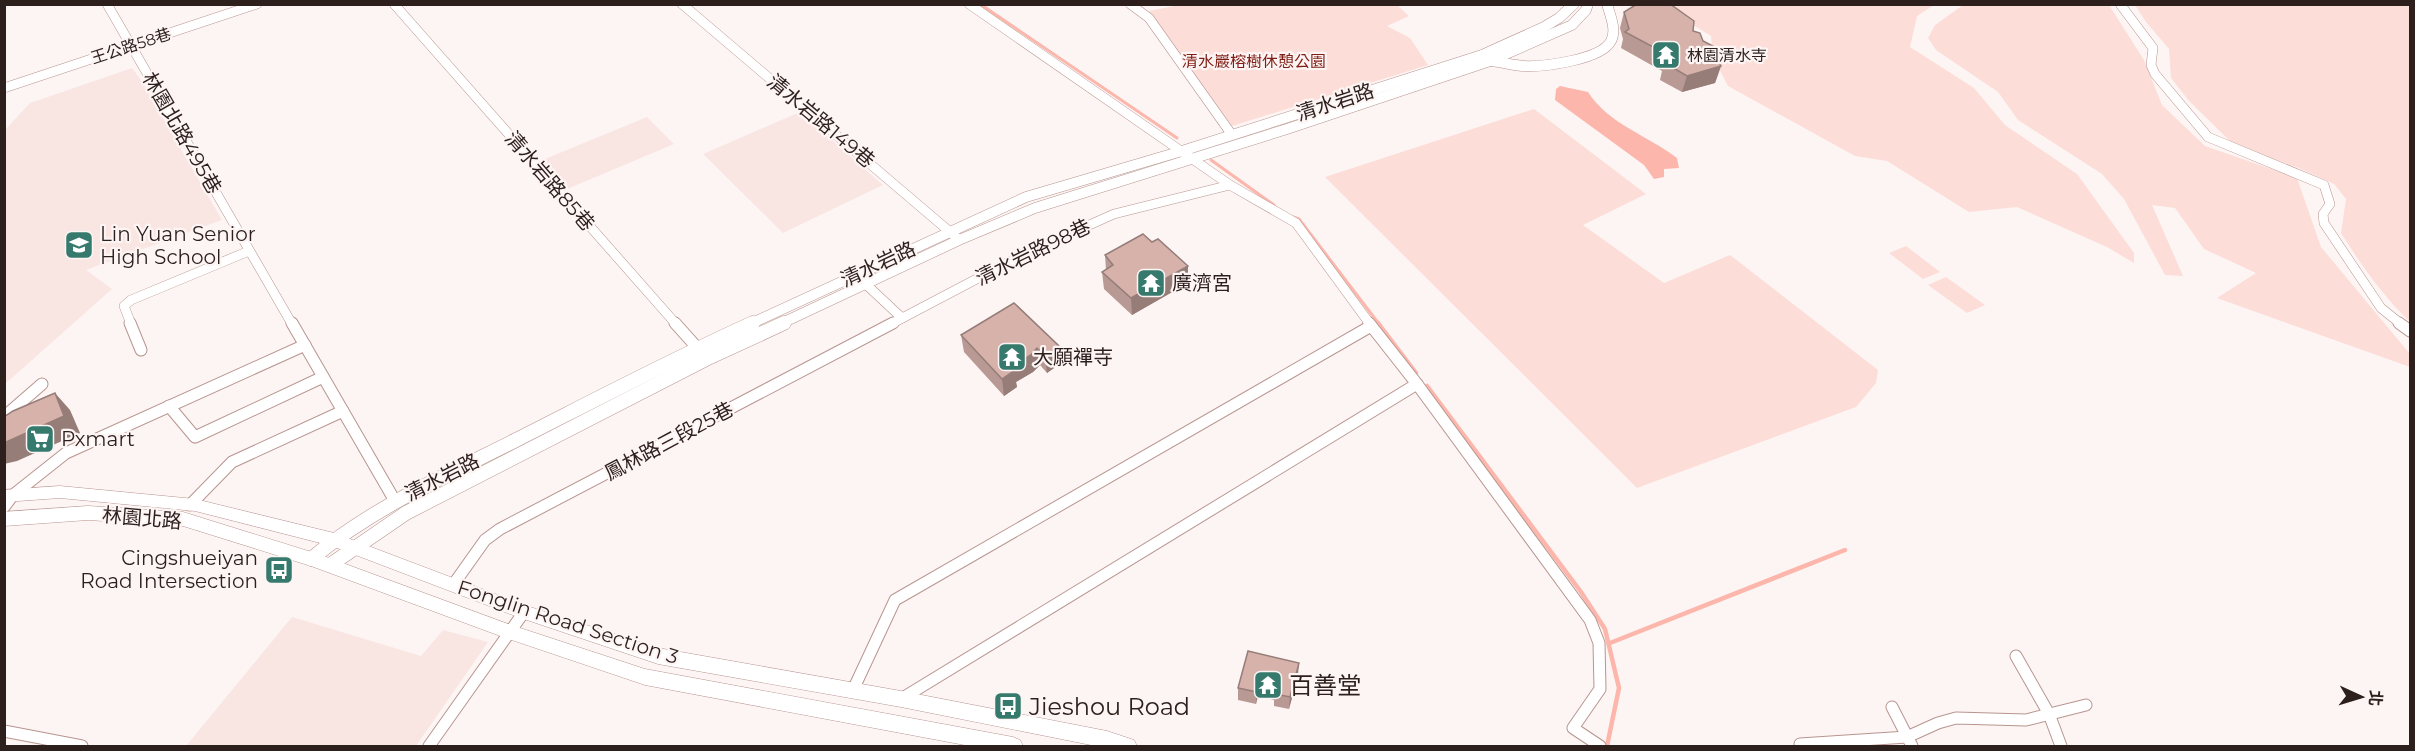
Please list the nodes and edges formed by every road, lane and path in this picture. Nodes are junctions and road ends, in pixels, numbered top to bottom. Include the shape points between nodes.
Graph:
1 (107, 4) edge
2 (257, 4) edge
3 (394, 4) edge
4 (682, 4) edge
5 (969, 4) edge
6 (1130, 4) edge
7 (1574, 4) edge
8 (1588, 4) edge
9 (1607, 4) edge
10 (2120, 4) edge
11 (132, 45) junction
12 (1486, 58) junction
13 (4, 88) edge
14 (1232, 135) junction
15 (1182, 151) junction
16 (1193, 159) junction
17 (1230, 185) junction
18 (949, 231) junction
19 (959, 240) junction
20 (249, 251) junction
21 (856, 275) junction
22 (865, 284) junction
23 (902, 318) junction
24 (1371, 326) junction
25 (2410, 331) edge
26 (305, 345) junction
27 (698, 348) junction
28 (141, 350) dead end
29 (706, 359) junction
30 (323, 377) junction
31 (42, 384) dead end
32 (1417, 384) junction
33 (169, 406) junction
34 (343, 411) junction
35 (4, 417) edge
36 (7, 498) edge
37 (395, 501) junction
38 (190, 505) junction
39 (4, 519) edge
40 (334, 540) junction
41 (353, 548) junction
42 (311, 559) junction
43 (330, 566) junction
44 (453, 585) junction
45 (524, 612) junction
46 (509, 632) junction
47 (2016, 656) dead end
48 (853, 690) junction
49 (901, 699) junction
50 (2086, 705) dead end
51 (1892, 707) dead end
52 (2049, 714) junction
53 (4, 731) edge
54 (1909, 742) edge
55 (1106, 743) edge
56 (1800, 744) dead end
57 (82, 747) edge
58 (429, 747) edge
59 (1013, 747) edge
60 (1127, 747) edge
61 (1600, 747) edge
62 (2061, 747) edge

1 - 11 street, 林園北路495巷
2 - 11 street, 王公路58巷
3 - 27 street, 清水岩路85巷
4 - 18 street, 清水岩路149巷
5 - 15 street
6 - 14 street via 1149,18
7 - 12 street, 清水岩路 via 1559,18
8 - 12 street, 清水岩路 via 1572,25
9 - 12 street, 清水岩路 via 1612,31 1605,48 1542,65 1521,66
10 - 25 street via 2153,48 2151,65 2155,74 2208,137 2324,184 2330,204 2323,214 2324,223 2381,308
11 - 13 street, 王公路58巷
11 - 20 street, 林園北路495巷
12 - 14 street, 清水岩路
12 - 16 street, 清水岩路
14 - 15 street, 清水岩路
15 - 16 street
15 - 18 street, 清水岩路 via 1026,197
16 - 17 street
16 - 19 street, 清水岩路 via 1035,208
17 - 23 street, 清水岩路98巷 via 1114,214 1024,254
17 - 24 street via 1296,223
18 - 19 street, 清水岩路149巷
18 - 21 street, 清水岩路
19 - 22 street, 清水岩路
20 - 26 street, 林園北路495巷
20 - 28 street via 124,306
21 - 22 street
21 - 27 street, 清水岩路
22 - 23 street
22 - 29 street, 清水岩路
23 - 44 street, 鳳林路三段25巷 via 500,529 485,540
24 - 32 street
24 - 48 street via 895,600
26 - 30 street, 林園北路495巷
26 - 33 street
27 - 29 street, 清水岩路85巷
27 - 37 street, 清水岩路
29 - 41 street, 清水岩路 via 406,513
30 - 33 street via 195,437
30 - 34 street, 林園北路495巷
31 - 35 street
32 - 49 street
32 - 61 street via 1590,620 1599,642 1600,689 1573,728
33 - 36 street via 66,453
34 - 37 street, 林園北路495巷
34 - 38 street via 232,462
36 - 38 main road, Fonglin Road Section 3 via 60,492
37 - 40 street, 清水岩路
38 - 40 main road, Fonglin Road Section 3
39 - 42 main road, 林園北路 via 88,513 183,519
40 - 41 main road, Fonglin Road Section 3
40 - 42 street, 清水岩路
41 - 43 street, 清水岩路
41 - 44 main road, Fonglin Road Section 3
42 - 43 main road, Fonglin Road Section 3
43 - 46 main road, Fonglin Road Section 3
44 - 45 main road, Fonglin Road Section 3
45 - 46 street
45 - 48 main road, Fonglin Road Section 3 via 658,656
46 - 58 street
46 - 59 main road, Fonglin Road Section 3 via 645,677
47 - 52 street
48 - 49 main road, Fonglin Road Section 3
49 - 55 main road, Fonglin Road Section 3
50 - 52 street
51 - 54 street
52 - 54 street via 2026,720 1956,718 1938,723
52 - 62 street
53 - 57 street
54 - 56 street
55 - 60 main road, Fonglin Road Section 3

